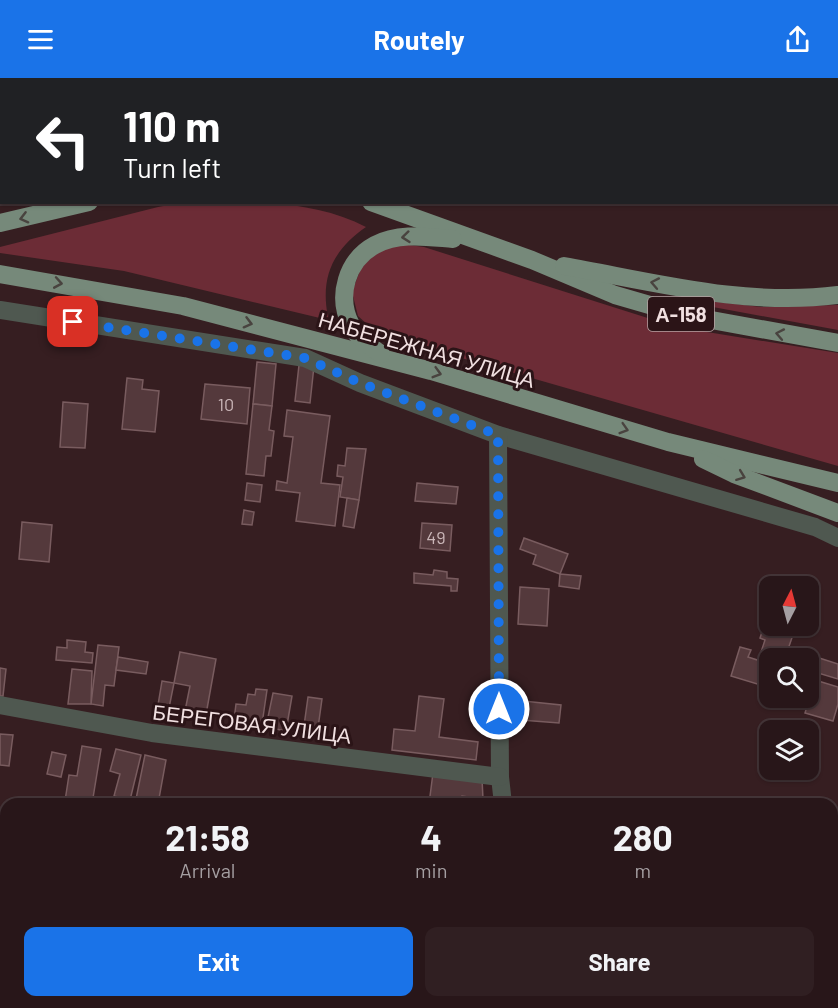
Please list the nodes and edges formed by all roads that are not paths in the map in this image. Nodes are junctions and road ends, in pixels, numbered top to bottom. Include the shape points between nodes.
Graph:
1 (80, 204) edge
2 (377, 204) edge
3 (0, 223) edge
4 (485, 243) junction
5 (532, 260) junction
6 (0, 274) edge
7 (838, 295) edge
8 (0, 310) edge
9 (838, 343) edge
10 (388, 359) junction
11 (498, 435) junction
12 (668, 442) junction
13 (838, 483) edge
14 (838, 513) edge
15 (838, 538) edge
16 (0, 705) edge
17 (500, 777) junction
18 (502, 798) edge

1 -> 3 main road
2 - 4 main road, А-158
4 - 5 main road, А-158
4 -> 10 main road via 419,236 396,238 376,244 359,256 349,271 345,307 351,326 363,341
7 -> 5 main road via 785,299 722,293
9 -> 5 main road, А-158 via 684,315 615,295
6 -> 10 main road, НАБЕРЕЖНАЯ УЛИЦА via 183,306
8 - 11 street via 305,358
10 -> 12 main road, НАБЕРЕЖНАЯ УЛИЦА
11 - 15 street via 815,527
11 - 17 street
12 - 13 main road, НАБЕРЕЖНАЯ УЛИЦА
12 -> 14 main road via 734,474
16 - 17 street, БЕРЕГОВАЯ УЛИЦА via 152,733
17 - 18 street

